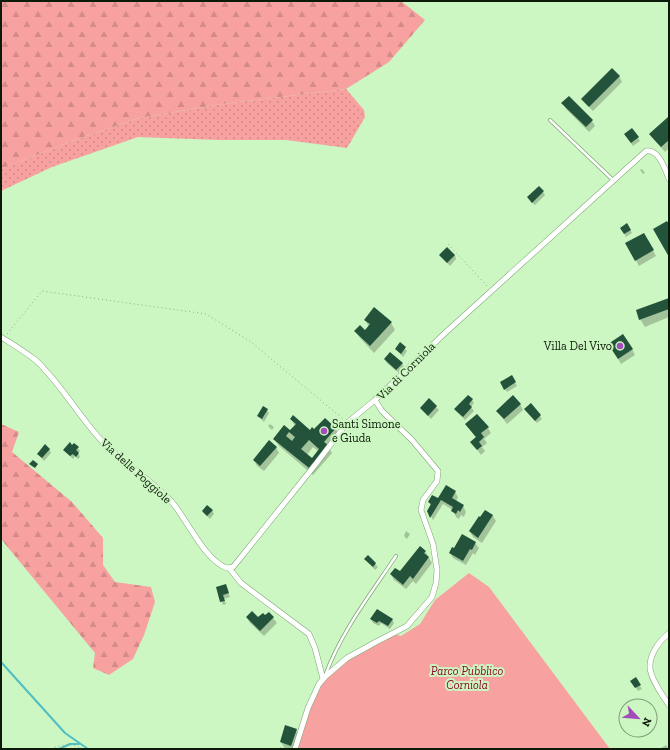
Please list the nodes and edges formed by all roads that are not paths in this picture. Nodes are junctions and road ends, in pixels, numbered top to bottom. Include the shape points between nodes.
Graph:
1 (550, 120) dead end
2 (669, 178) edge
3 (613, 180) junction
4 (2, 338) edge
5 (375, 400) junction
6 (396, 556) dead end
7 (229, 568) junction
8 (669, 633) edge
9 (323, 679) junction
10 (669, 705) edge
11 (295, 749) edge

1 - 3 lane
2 - 3 street, Via di Corniola via 656,153 650,150
3 - 5 street, Via di Corniola
4 - 7 street, Via delle Poggiole via 35,359 98,437 170,501 209,556 220,566
5 - 7 street via 347,423 238,561
5 - 9 street, Via di Corniola via 382,412 423,452 438,471 422,510 433,544 436,583 432,597 407,626 347,658
6 - 9 lane via 345,634 332,656
7 - 9 street via 241,583 309,634
8 - 10 street via 657,645 650,668 652,677
9 - 11 street, Via di Corniola via 308,708

